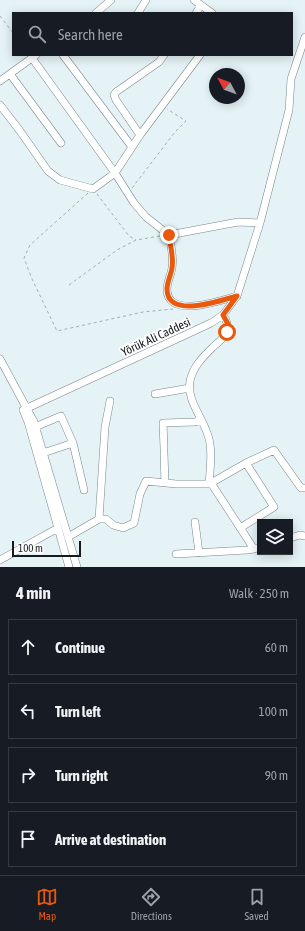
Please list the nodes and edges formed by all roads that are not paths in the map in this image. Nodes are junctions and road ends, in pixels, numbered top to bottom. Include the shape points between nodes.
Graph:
1 (111, 0) edge
2 (146, 0) edge
3 (194, 0) edge
4 (201, 5) junction
5 (97, 12) edge
6 (139, 12) edge
7 (197, 12) edge
8 (211, 12) edge
9 (305, 38) edge
10 (34, 56) edge
11 (64, 56) edge
12 (163, 56) edge
13 (199, 56) edge
14 (10, 74) junction
15 (0, 82) edge
16 (0, 105) edge
17 (3, 114) edge
18 (140, 134) junction
19 (61, 143) dead end
20 (132, 147) junction
21 (115, 173) junction
22 (260, 223) junction
23 (169, 235) junction
24 (237, 296) junction
25 (223, 315) junction
26 (0, 359) edge
27 (0, 368) edge
28 (190, 388) junction
29 (155, 394) dead end
30 (110, 401) dead end
31 (24, 409) junction
32 (201, 420) junction
33 (35, 426) junction
34 (73, 443) junction
35 (43, 453) junction
36 (246, 464) junction
37 (166, 483) junction
38 (210, 483) junction
39 (305, 488) edge
40 (84, 490) dead end
41 (99, 519) junction
42 (195, 522) dead end
43 (58, 528) junction
44 (240, 528) junction
45 (305, 536) edge
46 (68, 537) junction
47 (293, 537) edge
48 (257, 548) edge
49 (199, 553) junction
50 (176, 554) dead end
51 (0, 560) edge
52 (69, 567) edge
53 (77, 567) edge

1 - 5 street
2 - 6 street
3 - 4 street
4 - 7 street
4 - 8 street
9 - 22 street via 291,79 290,110
10 - 14 street
10 - 21 street
11 - 20 street
12 - 18 street via 159,62 114,95
13 - 18 street
14 - 15 street
14 - 19 street
16 - 17 street
17 - 21 street via 50,174 60,180 92,189
18 - 20 street
20 - 21 street
21 - 23 street via 143,214
22 - 23 street via 238,222
22 - 24 street
23 - 24 street via 172,261 167,290 174,302 189,307
24 - 25 street
25 - 28 street via 228,324 227,332 196,367
25 - 31 street, Yörük Ali Caddesi via 211,323
26 - 31 street
27 - 31 street
28 - 29 street
28 - 32 street
30 - 41 street via 105,427
31 - 33 street
31 - 43 street
32 - 37 street via 163,423
32 - 38 street via 210,444
33 - 34 street via 61,416
33 - 35 street
34 - 35 street
34 - 40 street
35 - 46 street
36 - 38 street
36 - 39 street via 274,450 301,488
36 - 44 street via 274,506
37 - 38 street
37 - 41 street via 146,481 140,494 134,523 123,528 112,525 106,519
38 - 44 street
41 - 46 street
42 - 49 street
43 - 51 street
43 - 52 street
44 - 48 street
45 - 47 street
46 - 53 street
48 - 49 street
49 - 50 street

